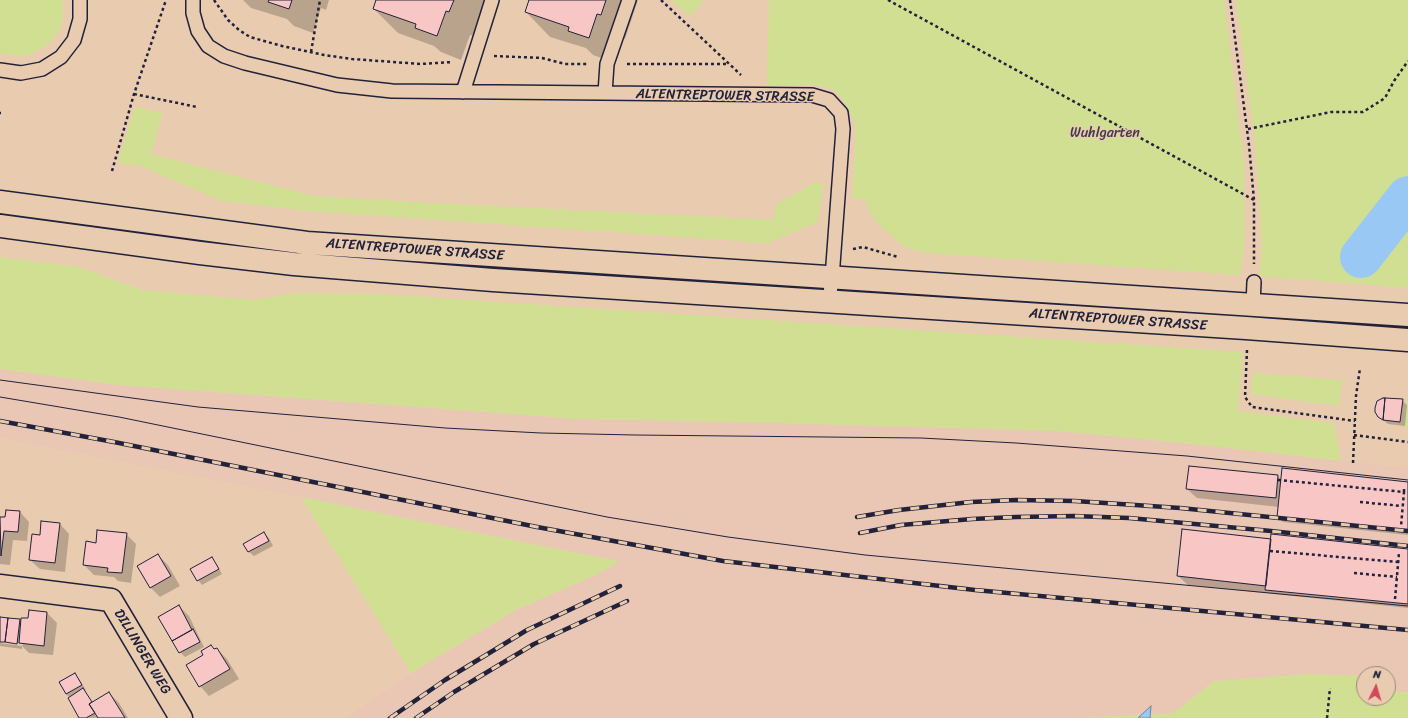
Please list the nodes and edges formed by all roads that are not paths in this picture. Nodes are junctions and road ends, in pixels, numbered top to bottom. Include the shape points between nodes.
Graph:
1 (80, 0) edge
2 (193, 0) edge
3 (492, 0) edge
4 (629, 0) edge
5 (0, 70) edge
6 (463, 92) junction
7 (605, 93) junction
8 (0, 202) edge
9 (0, 226) edge
10 (832, 278) junction
11 (1254, 282) road end
12 (829, 301) junction
13 (1253, 305) junction
14 (1408, 315) edge
15 (1408, 340) edge
16 (0, 586) edge
17 (181, 718) edge

1 - 5 lane via 80,19 74,40 61,57 42,69 21,73
2 - 6 lane, ALTENTREPTOWER STRASSE via 193,14 198,31 208,46 245,64 337,85 392,91
3 - 6 lane
4 - 7 lane via 607,64
6 - 7 lane, ALTENTREPTOWER STRASSE
7 - 10 lane, ALTENTREPTOWER STRASSE via 812,95 829,100 841,113 843,129
8 - 10 main road, ALTENTREPTOWER STRASSE via 307,243
9 - 12 main road, ALTENTREPTOWER STRASSE via 294,264 493,280
10 - 12 lane, ALTENTREPTOWER STRASSE
10 - 13 main road, ALTENTREPTOWER STRASSE
11 - 13 lane
12 - 15 main road, ALTENTREPTOWER STRASSE
13 - 14 main road, ALTENTREPTOWER STRASSE
16 - 17 main road, DILLINGER WEG via 111,600

